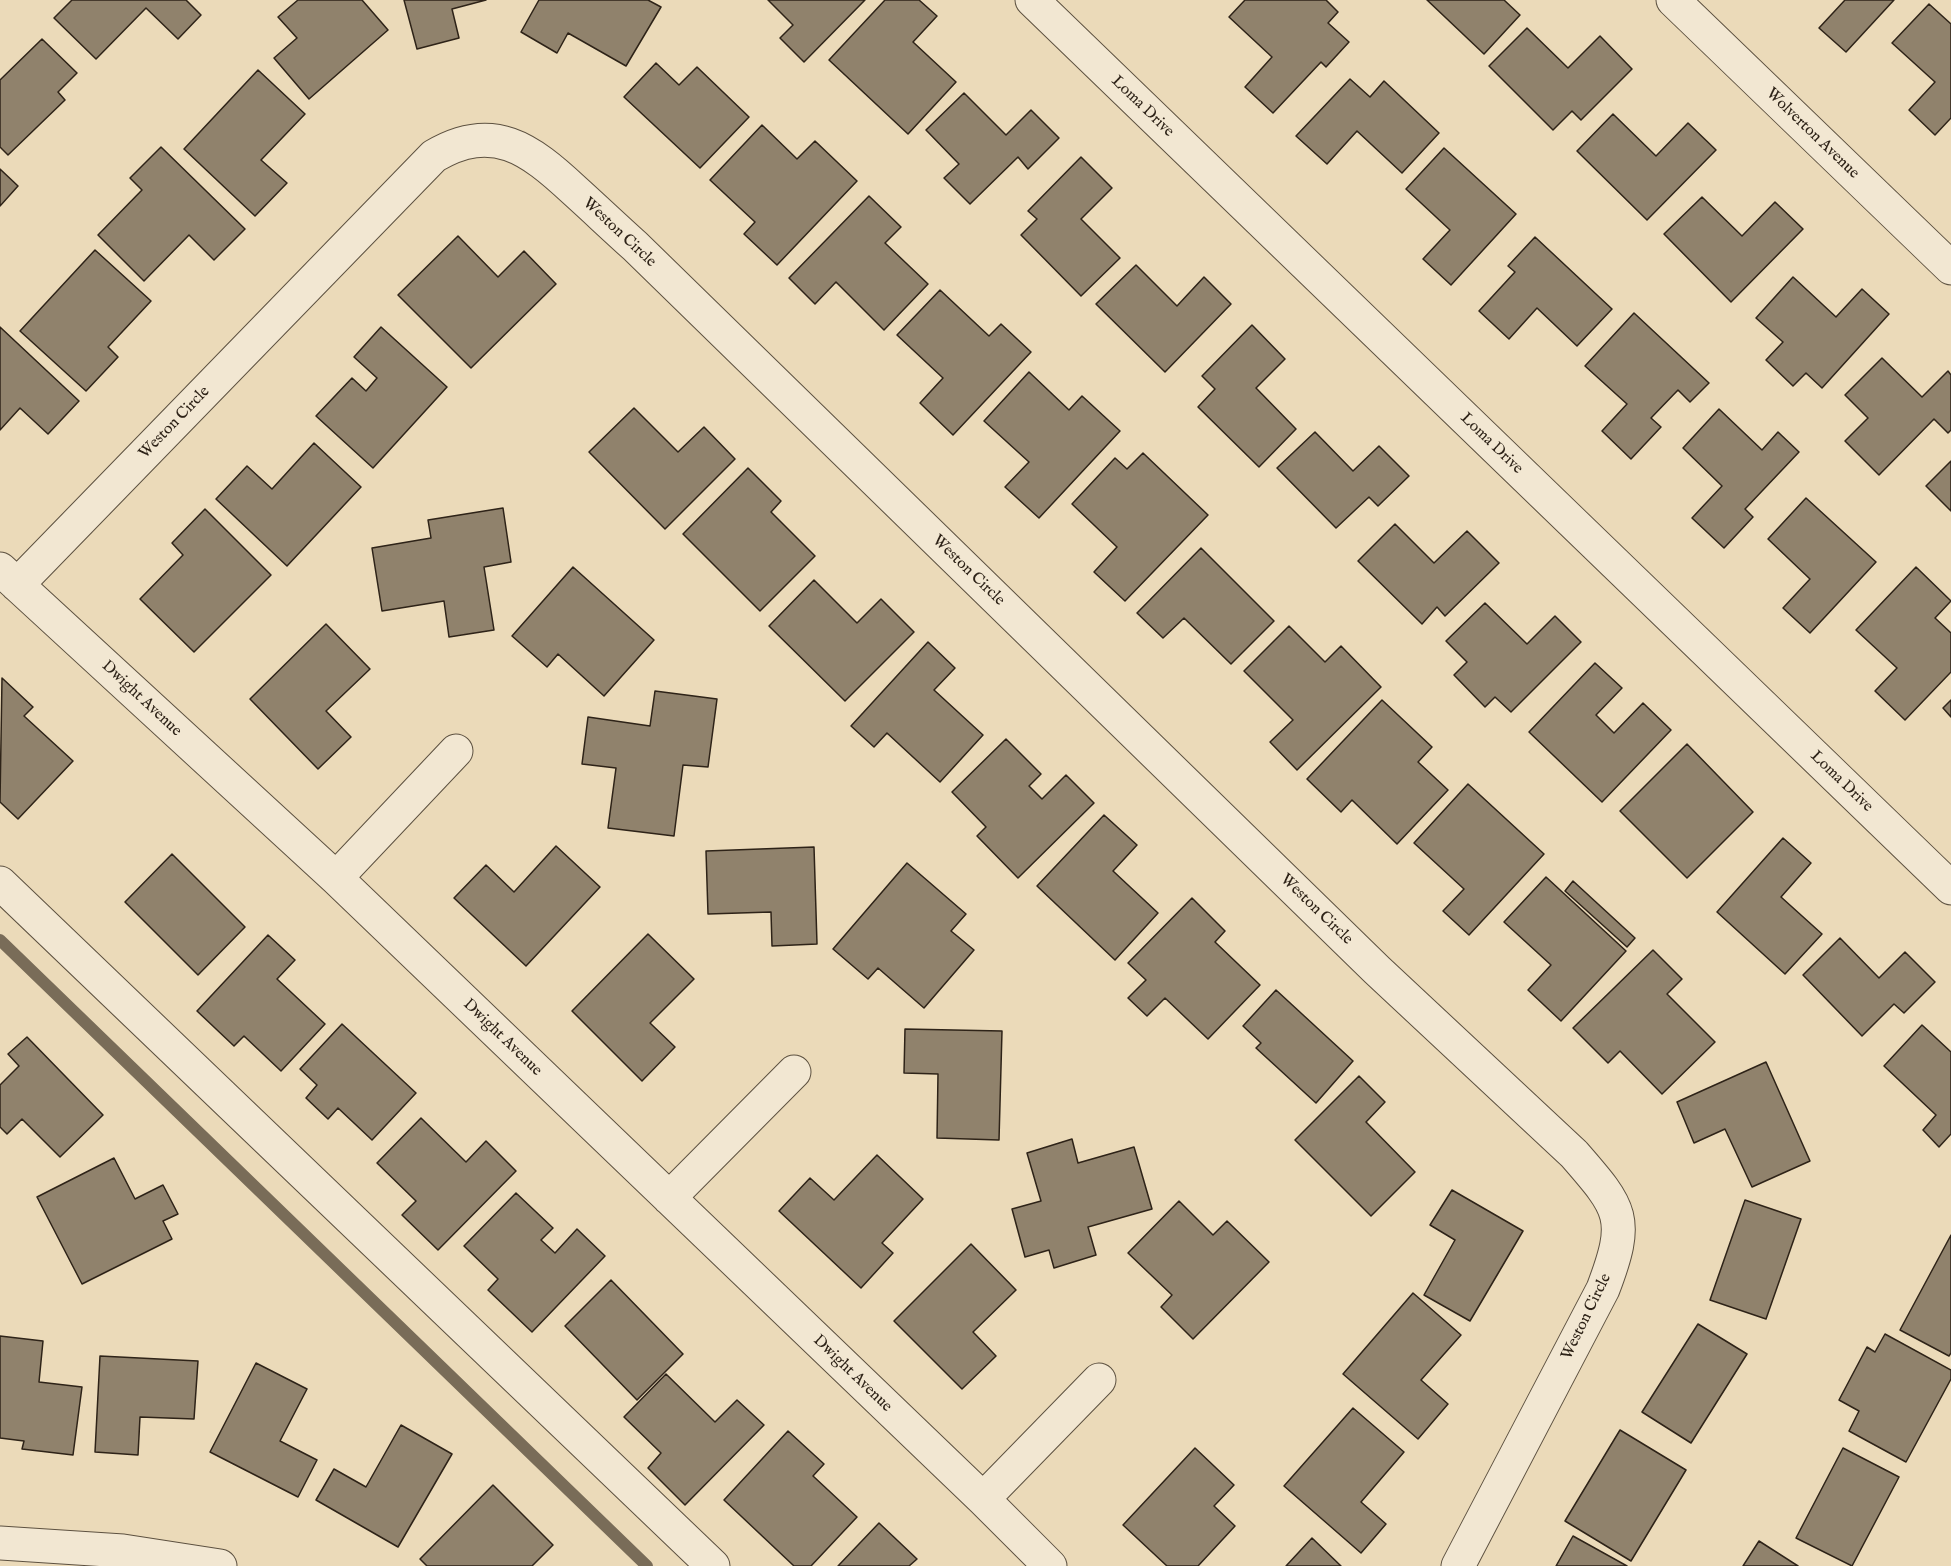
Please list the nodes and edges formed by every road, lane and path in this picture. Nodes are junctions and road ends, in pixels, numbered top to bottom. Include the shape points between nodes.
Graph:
1 (1032, 0) edge
2 (1673, 0) edge
3 (1951, 268) edge
4 (9, 577) edge
5 (456, 751) dead end
6 (336, 878) junction
7 (0, 883) edge
8 (1951, 888) edge
9 (794, 1072) dead end
10 (669, 1198) junction
11 (1099, 1380) dead end
12 (984, 1499) junction
13 (0, 1543) edge
14 (220, 1566) edge
15 (712, 1566) edge
16 (1050, 1566) edge
17 (1458, 1566) edge

1 - 8 street, Loma Drive
2 - 3 street, Wolverton Avenue
4 - 6 street, Dwight Avenue
4 - 17 street, Weston Circle via 434,156 453,145 479,139 519,146 541,160 635,246 1377,970 1574,1154 1601,1186 1618,1213 1619,1239 1607,1280
5 - 6 street
6 - 10 street, Dwight Avenue
7 - 15 street
9 - 10 street
10 - 12 street, Dwight Avenue
11 - 12 street
12 - 16 street, Dwight Avenue
13 - 14 street via 123,1551

